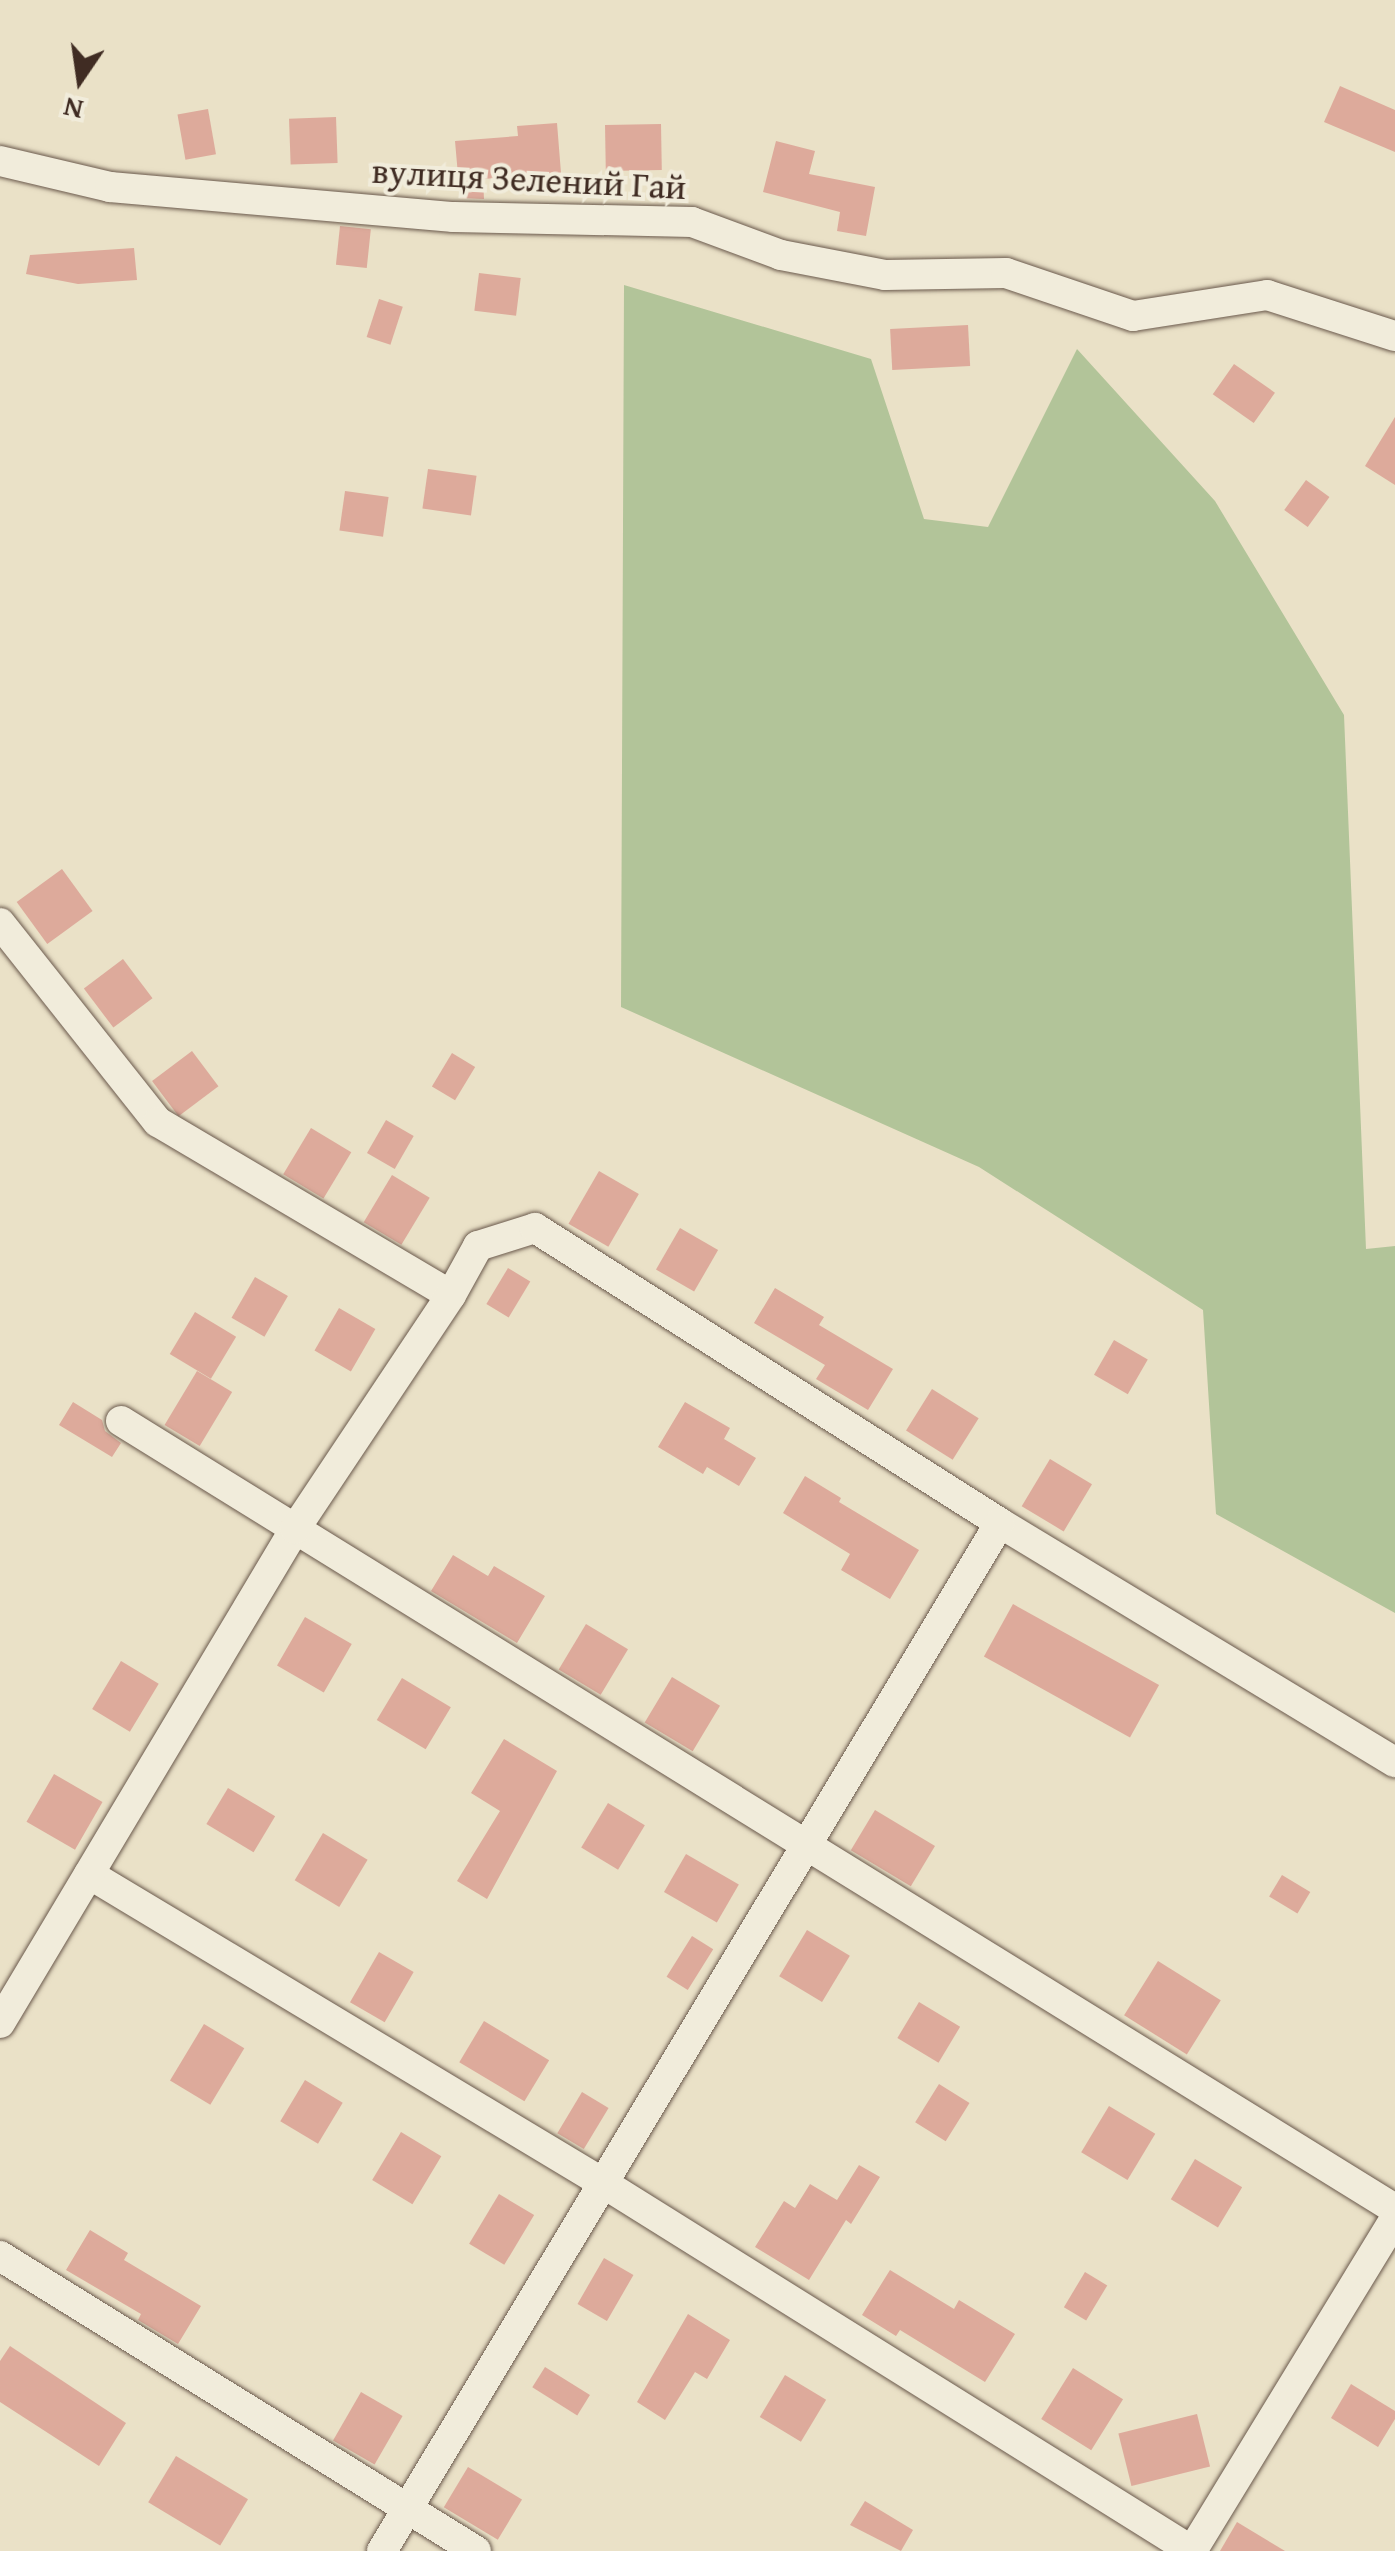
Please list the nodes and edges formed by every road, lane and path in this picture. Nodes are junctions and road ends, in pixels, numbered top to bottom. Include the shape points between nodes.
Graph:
1 (0, 161) edge
2 (1395, 336) edge
3 (0, 923) edge
4 (451, 1295) junction
5 (121, 1421) dead end
6 (1000, 1523) junction
7 (295, 1529) junction
8 (1395, 1762) edge
9 (806, 1845) junction
10 (89, 1874) junction
11 (0, 2023) edge
12 (603, 2183) junction
13 (1395, 2209) edge
14 (1395, 2219) edge
15 (0, 2256) edge
16 (407, 2508) junction
17 (382, 2551) edge
18 (476, 2551) edge
19 (1192, 2551) edge

1 - 2 street, вулиця Зелений Гай via 129,188 454,217 692,222 781,255 885,274 1006,273 1133,316 1268,295
3 - 4 street via 158,1122
4 - 6 street via 478,1246 535,1228
4 - 7 street
5 - 7 street
6 - 8 street
6 - 9 street
7 - 9 street
7 - 10 street
9 - 12 street
9 - 13 street
10 - 11 street
10 - 12 street
12 - 16 street
12 - 19 street
14 - 19 street
15 - 16 street
16 - 17 street
16 - 18 street

